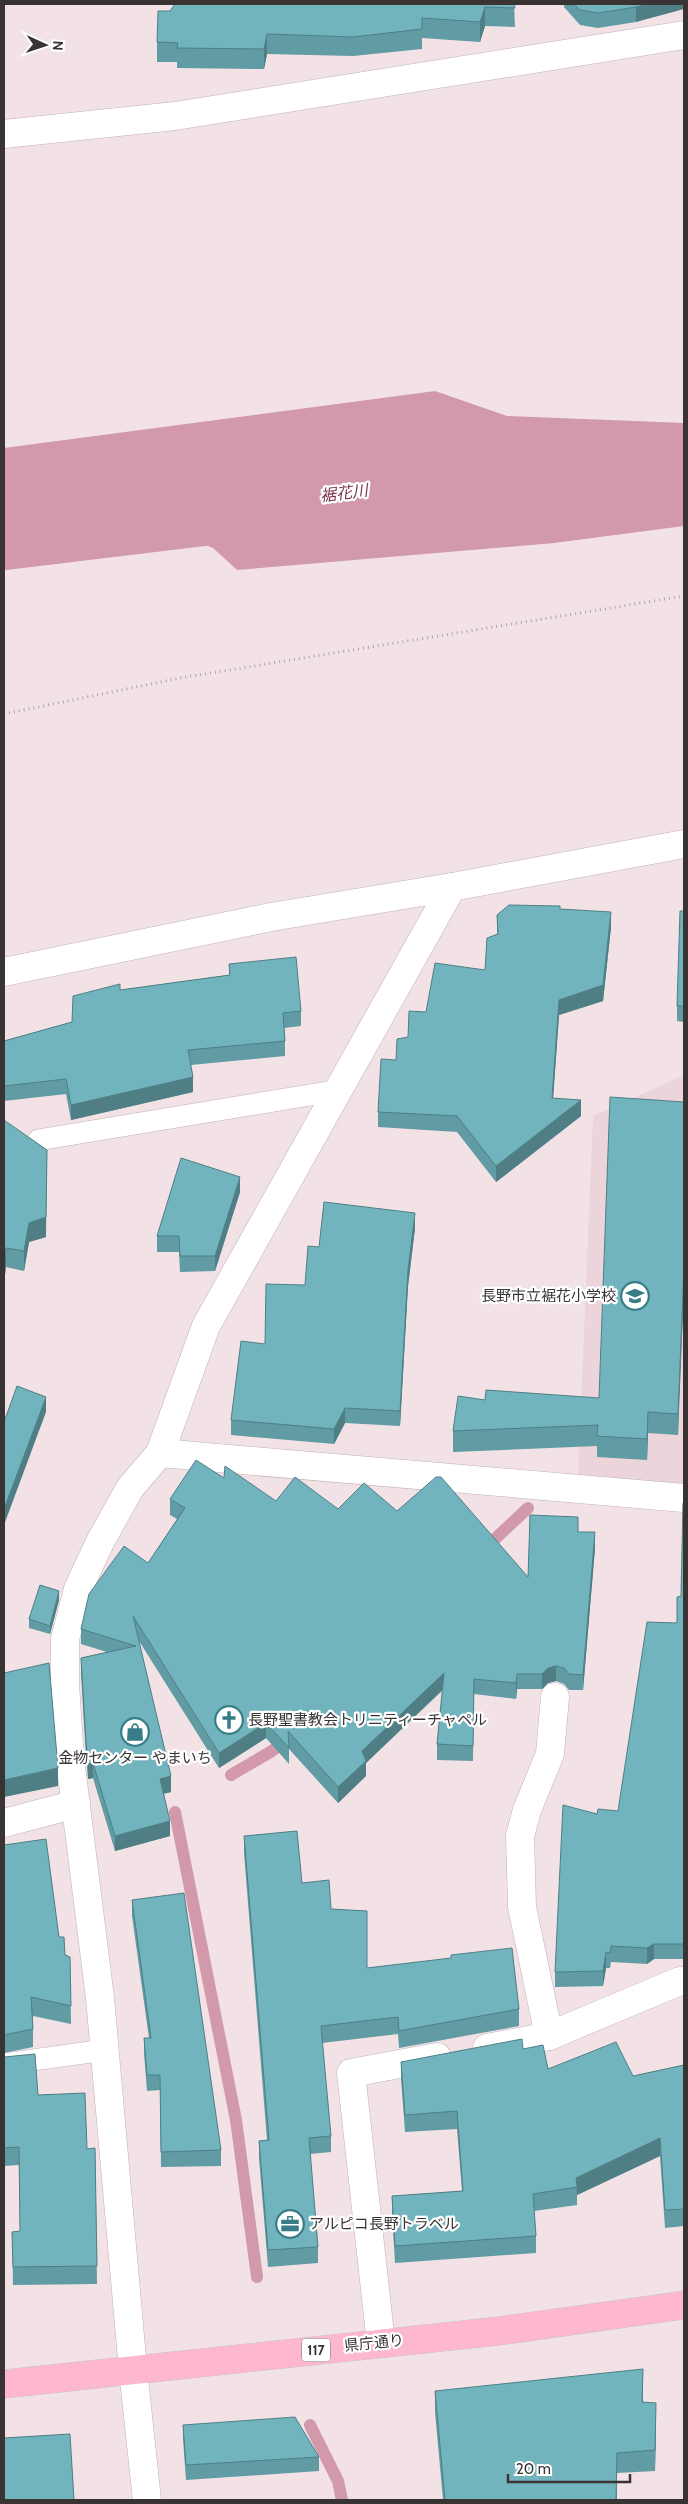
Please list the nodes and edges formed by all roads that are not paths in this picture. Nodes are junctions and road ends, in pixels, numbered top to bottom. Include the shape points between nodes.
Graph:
1 (684, 35) edge
2 (4, 134) edge
3 (684, 844) edge
4 (452, 887) junction
5 (4, 972) edge
6 (340, 1090) junction
7 (38, 1140) dead end
8 (160, 1453) junction
9 (684, 1498) edge
10 (555, 1697) dead end
11 (76, 1804) junction
12 (4, 1823) edge
13 (680, 1982) dead end
14 (548, 2036) junction
15 (105, 2050) junction
16 (4, 2064) edge
17 (684, 2305) edge
18 (381, 2342) junction
19 (133, 2370) junction
20 (4, 2384) edge
21 (147, 2500) edge

1 - 2 street via 175,116
3 - 4 street
4 - 5 street via 271,917
4 - 6 street
6 - 7 lane
6 - 8 street via 206,1326
8 - 9 street
8 - 11 street via 130,1488 100,1542 78,1589 65,1639 65,1693
10 - 14 street via 550,1754 520,1836 522,1907
11 - 12 street
11 - 15 street
13 - 14 street
14 - 18 street via 351,2073
15 - 16 lane
15 - 19 street
17 - 18 highway, 県庁通り / 117 via 499,2331
18 - 19 highway, 県庁通り / 117
19 - 20 highway, 県庁通り / 117
19 - 21 street

